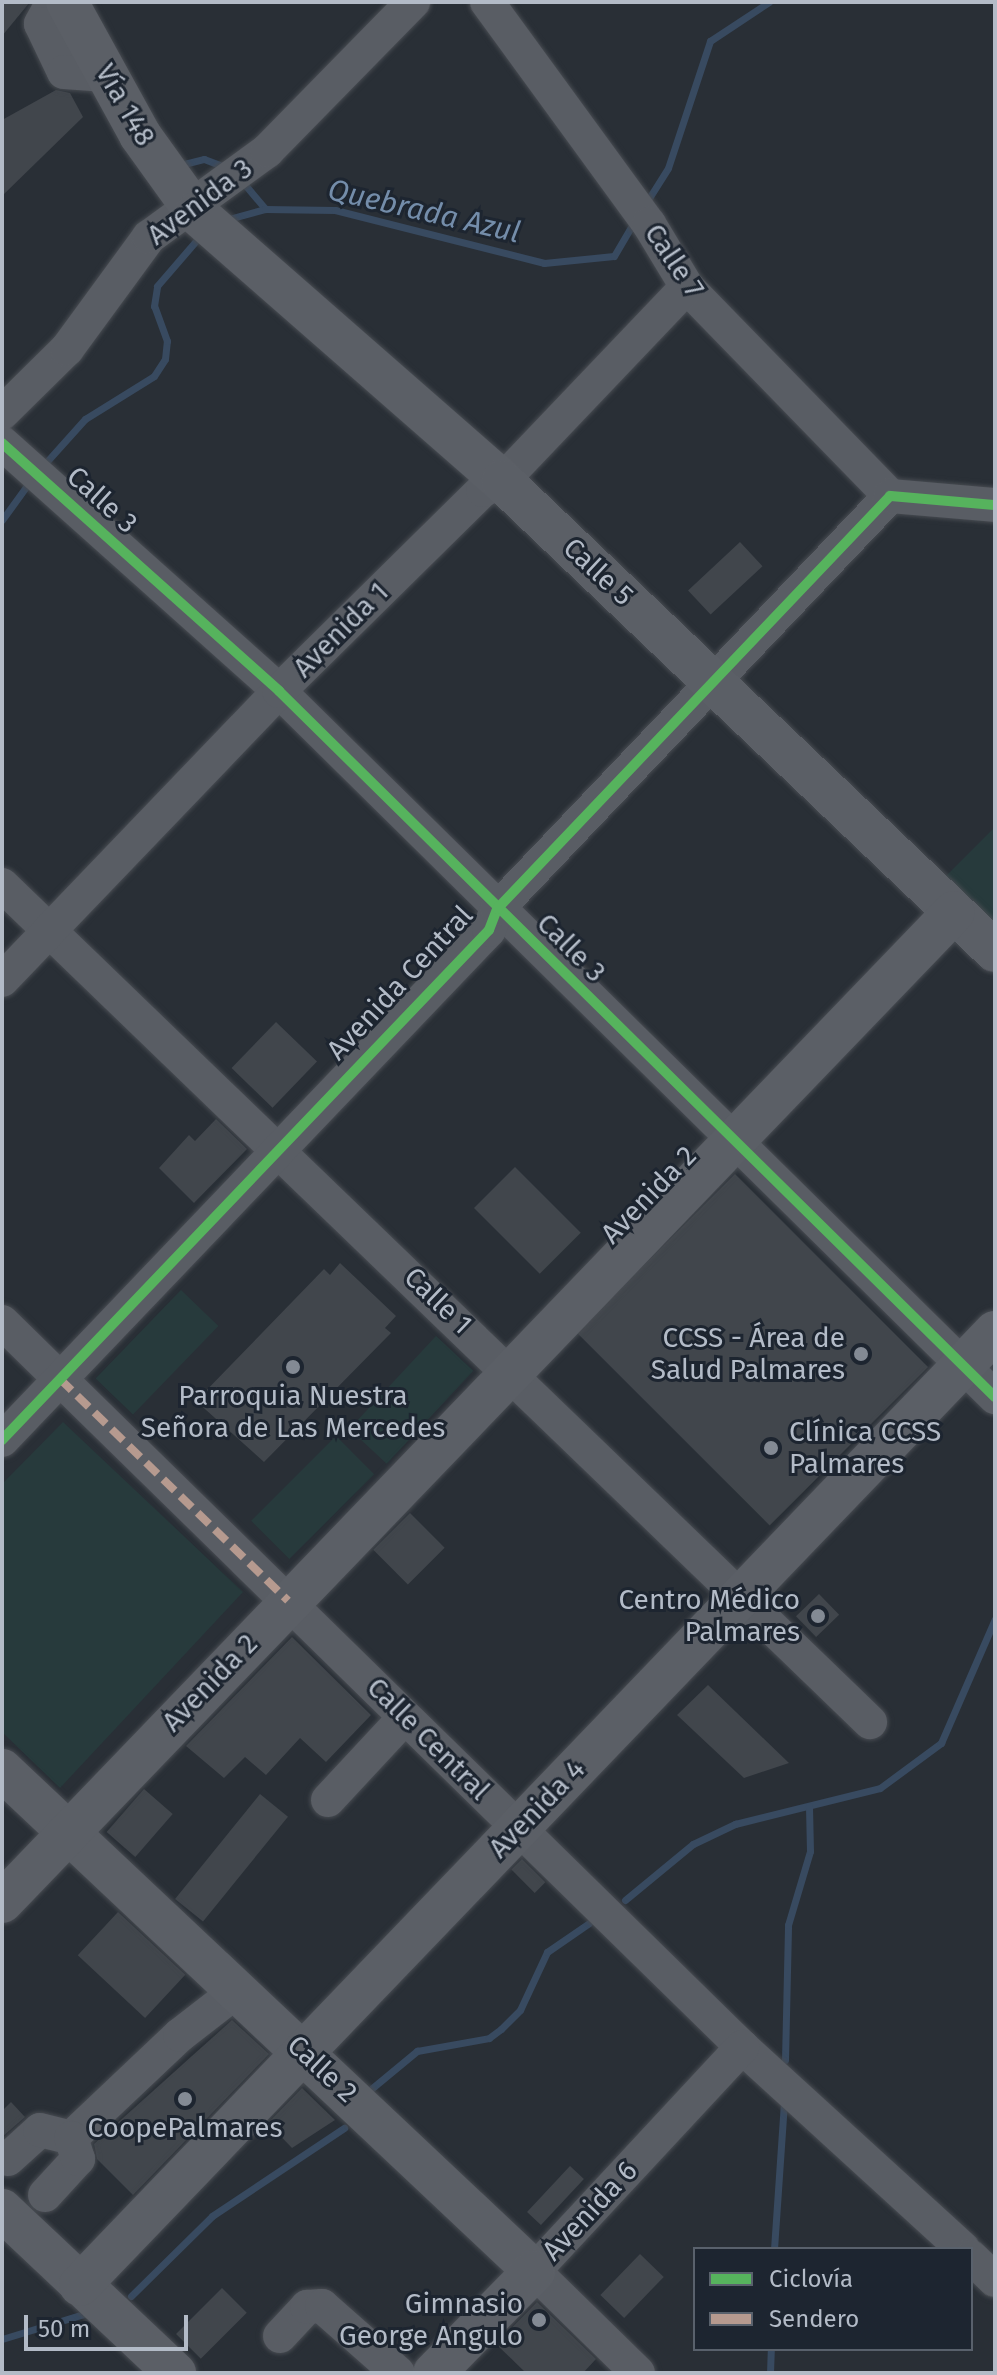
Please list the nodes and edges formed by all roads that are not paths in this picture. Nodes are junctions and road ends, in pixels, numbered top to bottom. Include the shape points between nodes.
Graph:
1 (53, 2) edge
2 (67, 2) edge
3 (413, 2) edge
4 (487, 2) edge
5 (106, 75) junction
6 (197, 201) junction
7 (687, 287) junction
8 (2, 413) edge
9 (10, 451) edge
10 (502, 481) junction
11 (890, 496) junction
12 (995, 505) edge
13 (711, 679) junction
14 (279, 691) junction
15 (2, 885) edge
16 (497, 909) junction
17 (954, 912) junction
18 (50, 930) junction
19 (995, 951) edge
20 (2, 980) edge
21 (734, 1141) junction
22 (278, 1147) junction
23 (2, 1322) edge
24 (995, 1332) edge
25 (964, 1365) junction
26 (513, 1373) junction
27 (60, 1379) junction
28 (995, 1397) edge
29 (2, 1440) edge
30 (743, 1597) junction
31 (288, 1601) junction
32 (405, 1717) junction
33 (870, 1722) dead end
34 (2, 1770) edge
35 (328, 1800) dead end
36 (518, 1829) junction
37 (68, 1831) junction
38 (2, 1902) edge
39 (231, 1984) junction
40 (742, 2047) junction
41 (303, 2049) junction
42 (71, 2138) junction
43 (8, 2159) dead end
44 (45, 2195) dead end
45 (2, 2210) edge
46 (961, 2247) edge
47 (973, 2259) edge
48 (534, 2271) junction
49 (995, 2280) edge
50 (80, 2285) junction
51 (280, 2336) dead end
52 (175, 2373) edge
53 (398, 2373) edge
54 (434, 2373) edge
55 (638, 2373) edge

1 - 5 street via 41,24 64,72
2 - 5 main road, Vía 148
3 - 6 street, Avenida 3 via 251,165
4 - 7 street, Calle 7 via 641,212
5 - 6 main road, Vía 148 via 156,159
6 - 8 street, Avenida 3 via 138,249 67,349
6 - 10 main road, Calle 5 via 234,249
7 - 10 street, Avenida 1
7 - 11 street, Calle 7
9 - 14 street, Calle 3
10 - 13 main road, Calle 5
10 - 14 street, Avenida 1 via 483,490
11 - 12 street
11 - 13 street, Avenida Central
13 - 16 street, Avenida Central
13 - 17 main road, Calle 5
14 - 16 street, Calle 3
14 - 18 street, Avenida 1
15 - 18 street, Calle 1
16 - 21 street, Calle 3
16 - 22 street, Avenida Central via 489,930
17 - 19 main road, Calle 5
17 - 21 main road, Avenida 2
18 - 20 street, Avenida 1
18 - 22 street, Calle 1
21 - 25 street, Calle 3
21 - 26 main road, Avenida 2
22 - 26 street, Calle 1
22 - 27 street, Avenida Central
23 - 27 street, Calle Central
24 - 25 main road, Avenida 4
25 - 28 street, Calle 3
25 - 30 main road, Avenida 4
26 - 30 street, Calle 1
26 - 31 main road, Avenida 2
27 - 29 street, Avenida Central
27 - 31 street, Calle Central
30 - 33 street, Calle 1
30 - 36 main road, Avenida 4
31 - 32 street, Calle Central
31 - 37 main road, Avenida 2
32 - 35 street
32 - 36 street, Calle Central
34 - 37 main road, Calle 2
36 - 40 street, Calle Central
36 - 41 main road, Avenida 4
37 - 38 main road, Avenida 2
37 - 39 main road, Calle 2
39 - 41 main road, Calle 2
39 - 42 street
40 - 46 street, Calle Central
40 - 48 street, Avenida 6
41 - 48 main road, Calle 2
41 - 50 main road, Avenida 4
42 - 43 street via 40,2130
42 - 44 street via 78,2159
45 - 50 main road
47 - 49 street
48 - 54 main road, Avenida 6
48 - 55 street, Calle 2
50 - 52 main road
51 - 53 street via 307,2307 322,2306

